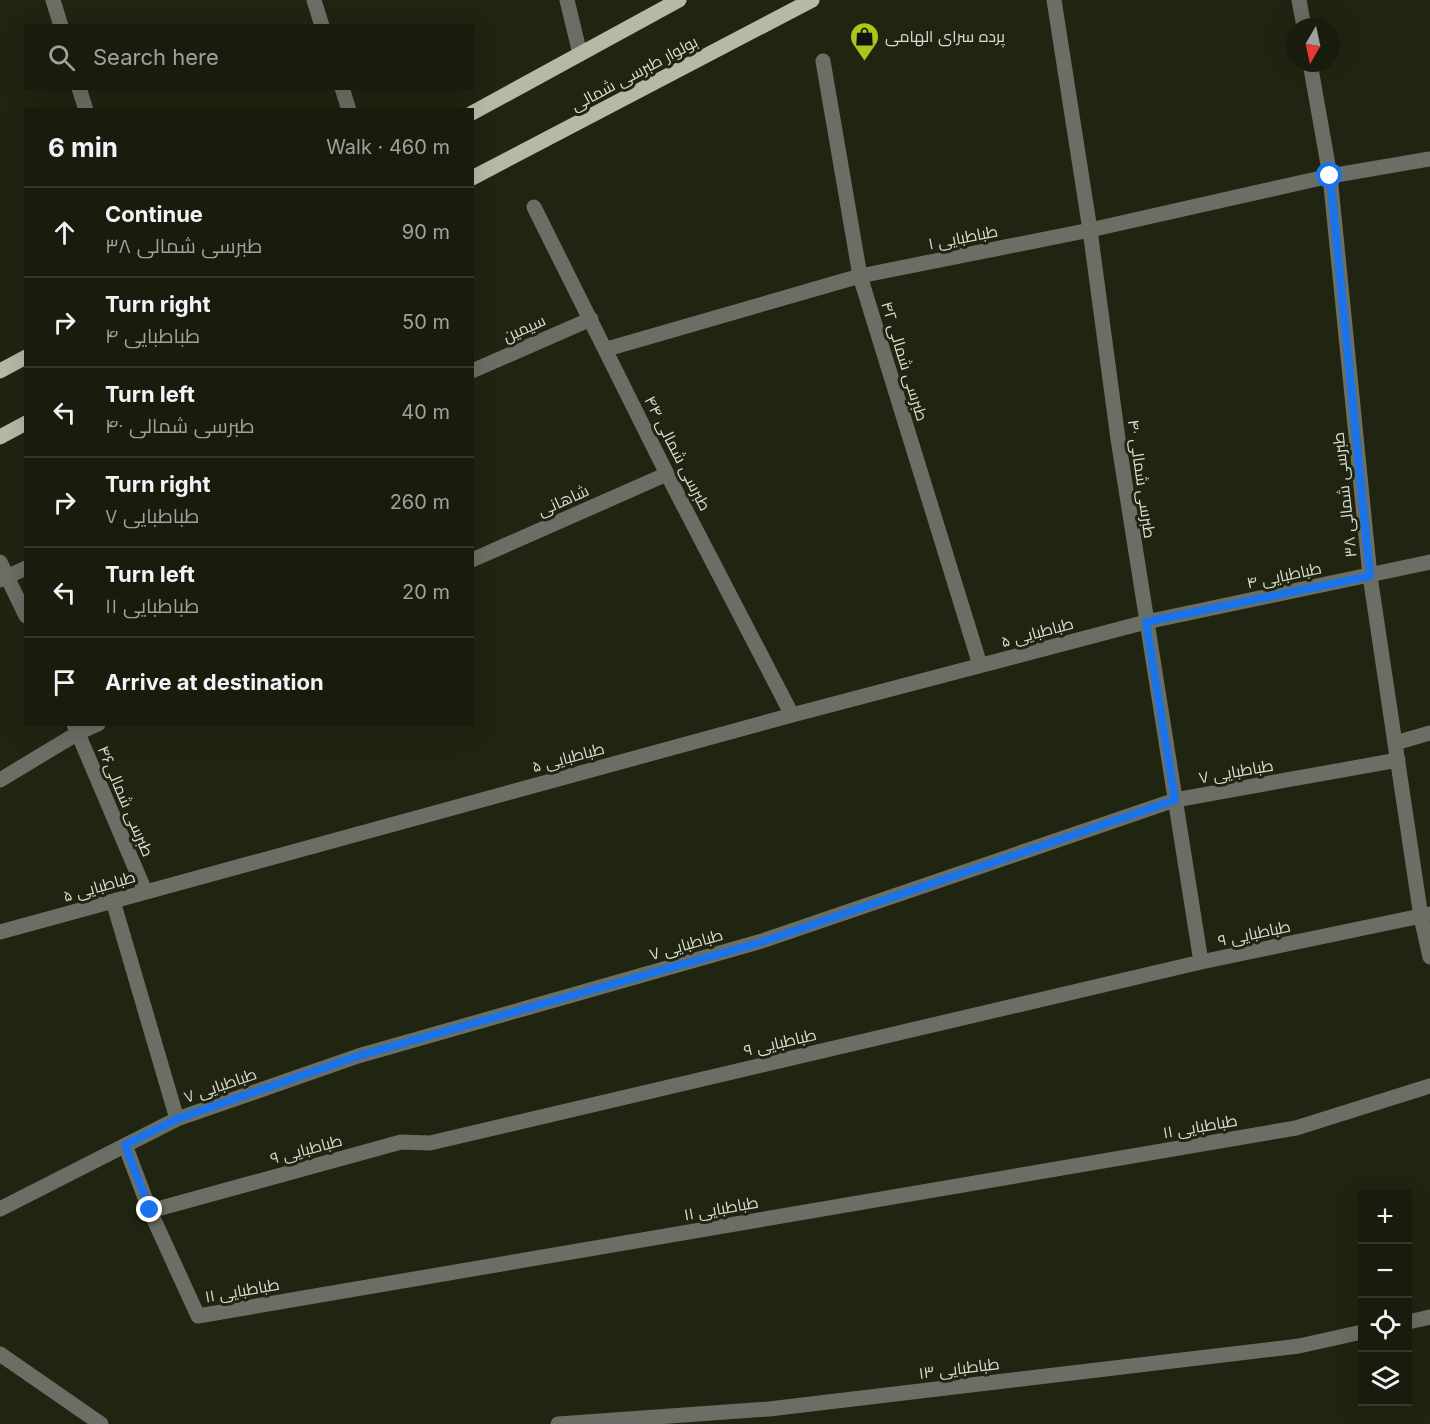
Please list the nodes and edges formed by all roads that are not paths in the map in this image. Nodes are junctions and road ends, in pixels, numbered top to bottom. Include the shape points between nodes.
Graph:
1 (53, 0) edge
2 (314, 0) edge
3 (567, 0) edge
4 (679, 0) edge
5 (812, 0) edge
6 (1054, 0) edge
7 (1299, 0) edge
8 (1302, 18) edge
9 (60, 24) edge
10 (321, 24) edge
11 (580, 54) junction
12 (823, 61) dead end
13 (1312, 72) edge
14 (80, 90) edge
15 (343, 90) edge
16 (85, 108) edge
17 (348, 108) edge
18 (474, 112) edge
19 (1430, 159) edge
20 (1330, 176) junction
21 (474, 177) edge
22 (534, 207) dead end
23 (1090, 230) junction
24 (860, 276) junction
25 (591, 319) junction
26 (607, 349) junction
27 (24, 358) edge
28 (474, 370) edge
29 (0, 371) edge
30 (24, 424) edge
31 (0, 437) edge
32 (667, 474) junction
33 (474, 559) edge
34 (0, 562) edge
35 (1430, 562) edge
36 (24, 569) edge
37 (1370, 576) junction
38 (4, 578) edge
39 (24, 613) edge
40 (1146, 622) junction
41 (980, 665) junction
42 (792, 715) junction
43 (76, 729) edge
44 (1430, 734) edge
45 (1395, 743) junction
46 (1398, 760) junction
47 (0, 780) edge
48 (1175, 800) junction
49 (145, 891) junction
50 (113, 901) junction
51 (1425, 916) edge
52 (0, 932) edge
53 (1430, 957) edge
54 (1201, 962) junction
55 (1430, 1086) edge
56 (177, 1119) junction
57 (125, 1145) junction
58 (0, 1209) edge
59 (150, 1210) junction
60 (1430, 1317) edge
61 (1412, 1321) edge
62 (1358, 1333) edge
63 (0, 1354) edge
64 (101, 1424) edge
65 (558, 1424) edge

1 - 9 street
2 - 10 street
3 - 11 street
4 - 11 main road
5 - 21 main road, بولوار طبرسی شمالی
6 - 23 street, طبرسی شمالی ۴۰
7 - 8 street
11 - 18 main road
12 - 24 street, طبرسی شمالی ۴۲
13 - 20 street, طبرسی شمالی ۳۸
14 - 16 street
15 - 17 street
19 - 20 street, طباطبایی ۱
20 - 23 street, طباطبایی ۱
20 - 37 street, طبرسی شمالی ۳۸
22 - 25 street, طبرسی شمالی ۴۴
23 - 24 street, طباطبایی ۱
23 - 40 street, طبرسی شمالی ۴۰
24 - 26 street, طباطبایی ۱
24 - 41 street, طبرسی شمالی ۴۲
25 - 26 street, طبرسی شمالی ۴۴
25 - 28 street, سیمین
26 - 32 street, طبرسی شمالی ۴۴
27 - 29 main road
30 - 31 main road
32 - 33 street, شاهانی
32 - 42 street, طبرسی شمالی ۴۴
34 - 38 street
35 - 37 street, طباطبایی ۴
36 - 38 street
37 - 40 street, طباطبایی ۴
37 - 45 street, طبرسی شمالی ۳۸
38 - 39 street
40 - 41 street, طباطبایی ۵
40 - 48 street, طبرسی شمالی ۴۰
41 - 42 street, طباطبایی ۵
42 - 49 street, طباطبایی ۵
43 - 47 street
43 - 49 street, طبرسی شمالی۴۶
44 - 45 street
45 - 46 street, طبرسی شمالی ۳۸
46 - 48 street, طباطبایی ۷
46 - 51 street, طبرسی شمالی ۳۸
48 - 54 street, طبرسی شمالی ۴۰
48 - 56 street, طباطبایی ۷ via 762,942 358,1056
49 - 50 street, طباطبایی ۵
50 - 52 street, طباطبایی ۵
50 - 56 street
51 - 53 street, طبرسی شمالی ۳۸
51 - 54 street, طباطبایی ۹
54 - 59 street, طباطبایی ۹ via 430,1143 401,1142
55 - 59 street, طباطبایی ۱۱ via 1296,1128 198,1316
56 - 57 street, طباطبایی ۷
57 - 58 street, طباطبایی ۷
57 - 59 street, طباطبایی ۱۱
60 - 61 street
62 - 65 street, طباطبایی ۱۳ via 1299,1346 769,1410
63 - 64 street

